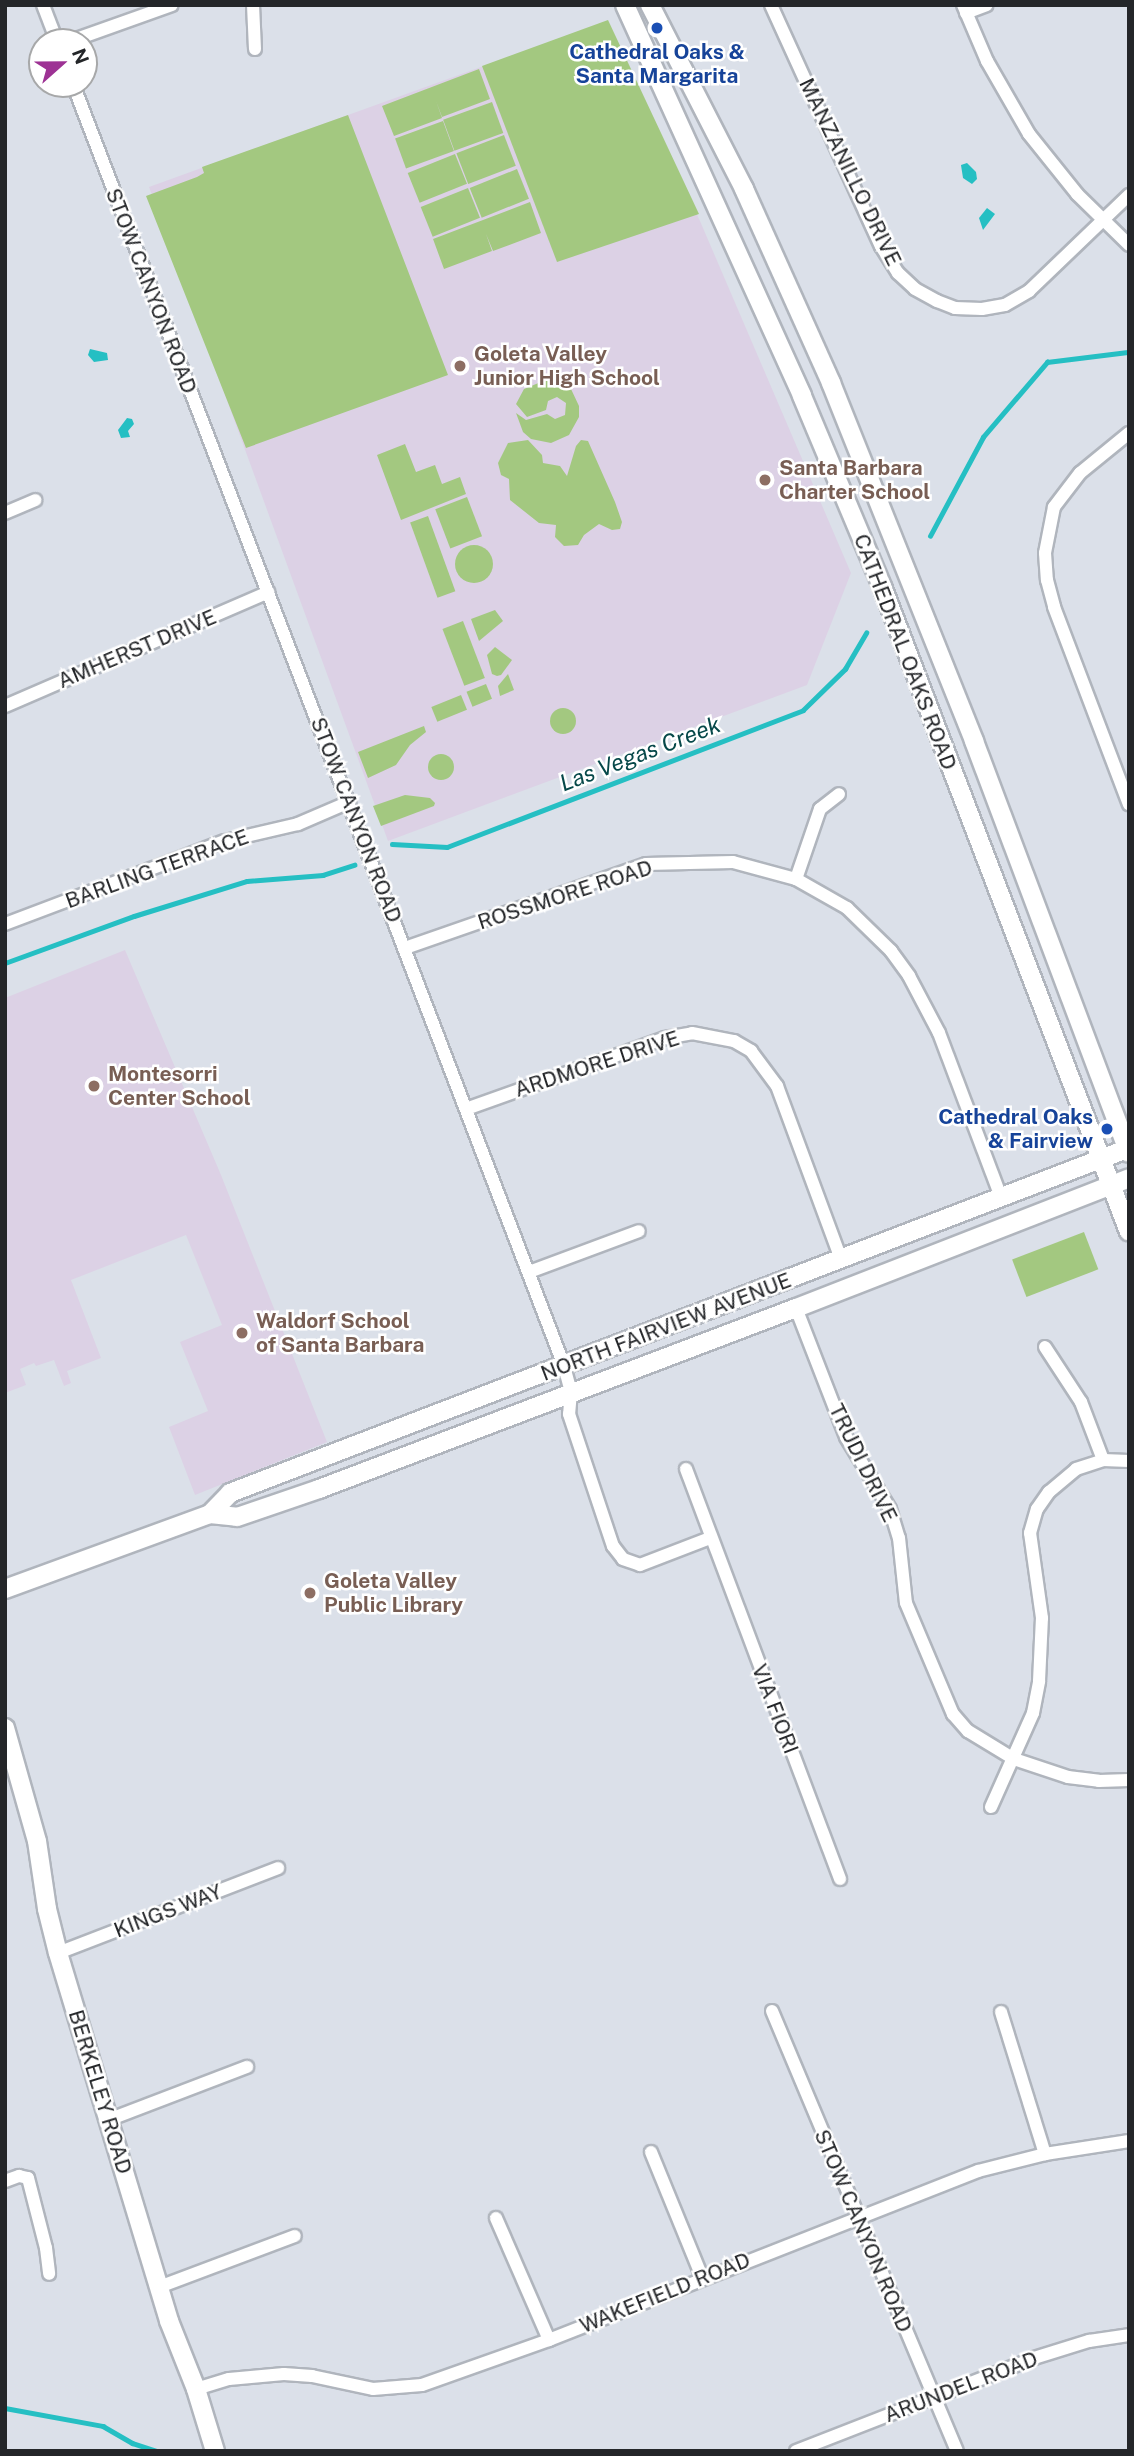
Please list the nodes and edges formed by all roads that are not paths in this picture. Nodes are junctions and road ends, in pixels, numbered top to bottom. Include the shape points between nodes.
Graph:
1 (43, 5) edge
2 (172, 5) edge
3 (253, 5) edge
4 (625, 5) edge
5 (650, 5) edge
6 (771, 5) edge
7 (987, 5) edge
8 (965, 9) edge
9 (52, 28) edge
10 (98, 31) edge
11 (255, 49) dead end
12 (78, 98) edge
13 (1129, 195) edge
14 (1102, 222) junction
15 (1129, 245) edge
16 (1129, 433) edge
17 (35, 499) dead end
18 (5, 513) edge
19 (268, 592) junction
20 (5, 706) edge
21 (839, 794) dead end
22 (349, 802) junction
23 (1129, 804) edge
24 (796, 879) junction
25 (5, 924) edge
26 (405, 948) junction
27 (466, 1109) junction
28 (1128, 1150) edge
29 (1100, 1158) junction
30 (1129, 1178) edge
31 (1111, 1185) junction
32 (1001, 1197) junction
33 (639, 1231) dead end
34 (1129, 1232) edge
35 (841, 1259) junction
36 (529, 1272) junction
37 (796, 1308) junction
38 (1045, 1347) dead end
39 (564, 1366) junction
40 (571, 1392) junction
41 (1103, 1460) junction
42 (1129, 1461) edge
43 (686, 1469) dead end
44 (210, 1514) junction
45 (710, 1538) junction
46 (5, 1589) edge
47 (5, 1728) edge
48 (1014, 1759) junction
49 (1129, 1780) edge
50 (991, 1807) dead end
51 (278, 1868) dead end
52 (841, 1880) dead end
53 (58, 1953) junction
54 (772, 2011) dead end
55 (1001, 2012) dead end
56 (247, 2067) dead end
57 (108, 2120) junction
58 (1129, 2141) edge
59 (651, 2152) dead end
60 (1045, 2154) junction
61 (5, 2181) edge
62 (856, 2217) junction
63 (496, 2218) dead end
64 (295, 2236) dead end
65 (49, 2274) dead end
66 (702, 2277) junction
67 (159, 2287) junction
68 (1129, 2335) edge
69 (549, 2340) junction
70 (196, 2389) junction
71 (933, 2397) junction
72 (215, 2451) edge
73 (796, 2451) edge
74 (957, 2451) edge

1 - 9 street
2 - 10 street
3 - 11 street
4 - 29 main road, CATHEDRAL OAKS ROAD via 802,396 877,576
5 - 28 main road, CATHEDRAL OAKS ROAD via 744,190 831,383 974,741
6 - 14 street, MANZANILLO DRIVE via 881,246 915,289 956,308 1005,304 1029,291
7 - 8 street
8 - 14 street via 986,61 1022,123 1053,167
12 - 19 street, STOW CANYON ROAD
13 - 14 street, MANZANILLO DRIVE
14 - 15 street
16 - 23 street via 1080,473 1054,507 1045,553 1054,607
17 - 18 street
19 - 20 street, AMHERST DRIVE
19 - 22 street, STOW CANYON ROAD
21 - 24 street via 820,809
22 - 25 street, BARLING TERRACE via 298,824 225,841
22 - 26 street, STOW CANYON ROAD
24 - 26 street, ROSSMORE ROAD via 733,862 646,864
24 - 32 street, ROSSMORE ROAD via 847,908 909,976 939,1033
26 - 27 street, STOW CANYON ROAD
27 - 35 street, ARDMORE DRIVE via 665,1038 692,1033 734,1041 751,1051 777,1086
27 - 36 street, STOW CANYON ROAD
28 - 29 main road, NORTH FAIRVIEW AVENUE
29 - 31 main road, CATHEDRAL OAKS ROAD
29 - 32 main road, NORTH FAIRVIEW AVENUE
30 - 31 main road, NORTH FAIRVIEW AVENUE
31 - 34 main road, CATHEDRAL OAKS ROAD
31 - 37 main road, NORTH FAIRVIEW AVENUE
32 - 35 main road, NORTH FAIRVIEW AVENUE
33 - 36 street
35 - 39 main road, NORTH FAIRVIEW AVENUE
36 - 39 street, STOW CANYON ROAD
37 - 40 main road, NORTH FAIRVIEW AVENUE
37 - 48 street, TRUDI DRIVE via 846,1437 890,1509 899,1538 906,1603 953,1714 968,1731
38 - 41 street via 1081,1402
39 - 40 street, STOW CANYON ROAD
39 - 44 main road, NORTH FAIRVIEW AVENUE via 229,1493
40 - 44 main road, NORTH FAIRVIEW AVENUE via 237,1517
40 - 45 street, STOW CANYON ROAD via 569,1414 586,1470 613,1546 623,1559 649,1564
41 - 42 street
41 - 48 street via 1062,1478 1037,1508 1030,1533 1042,1650 1033,1713
43 - 45 street, VIA FIORI
44 - 46 main road, NORTH FAIRVIEW AVENUE
45 - 52 street, VIA FIORI
47 - 53 main road, BERKELEY ROAD via 37,1841
48 - 49 street, TRUDI DRIVE via 1068,1777
48 - 50 street
51 - 53 street, KINGS WAY
53 - 57 main road, BERKELEY ROAD
54 - 62 street, STOW CANYON ROAD
55 - 60 street
56 - 57 street
57 - 67 main road, BERKELEY ROAD
58 - 60 street, WAKEFIELD ROAD
59 - 66 street
60 - 62 street, WAKEFIELD ROAD via 978,2171
61 - 65 street via 28,2178
62 - 66 street, WAKEFIELD ROAD
62 - 71 street, STOW CANYON ROAD
63 - 69 street
64 - 67 street
66 - 69 street, WAKEFIELD ROAD
67 - 70 main road, BERKELEY ROAD
68 - 71 street, ARUNDEL ROAD via 1089,2341 1034,2358
69 - 70 street, WAKEFIELD ROAD via 444,2379 398,2389 284,2375 229,2379
70 - 72 main road, BERKELEY ROAD
71 - 73 street, ARUNDEL ROAD
71 - 74 street, STOW CANYON ROAD

